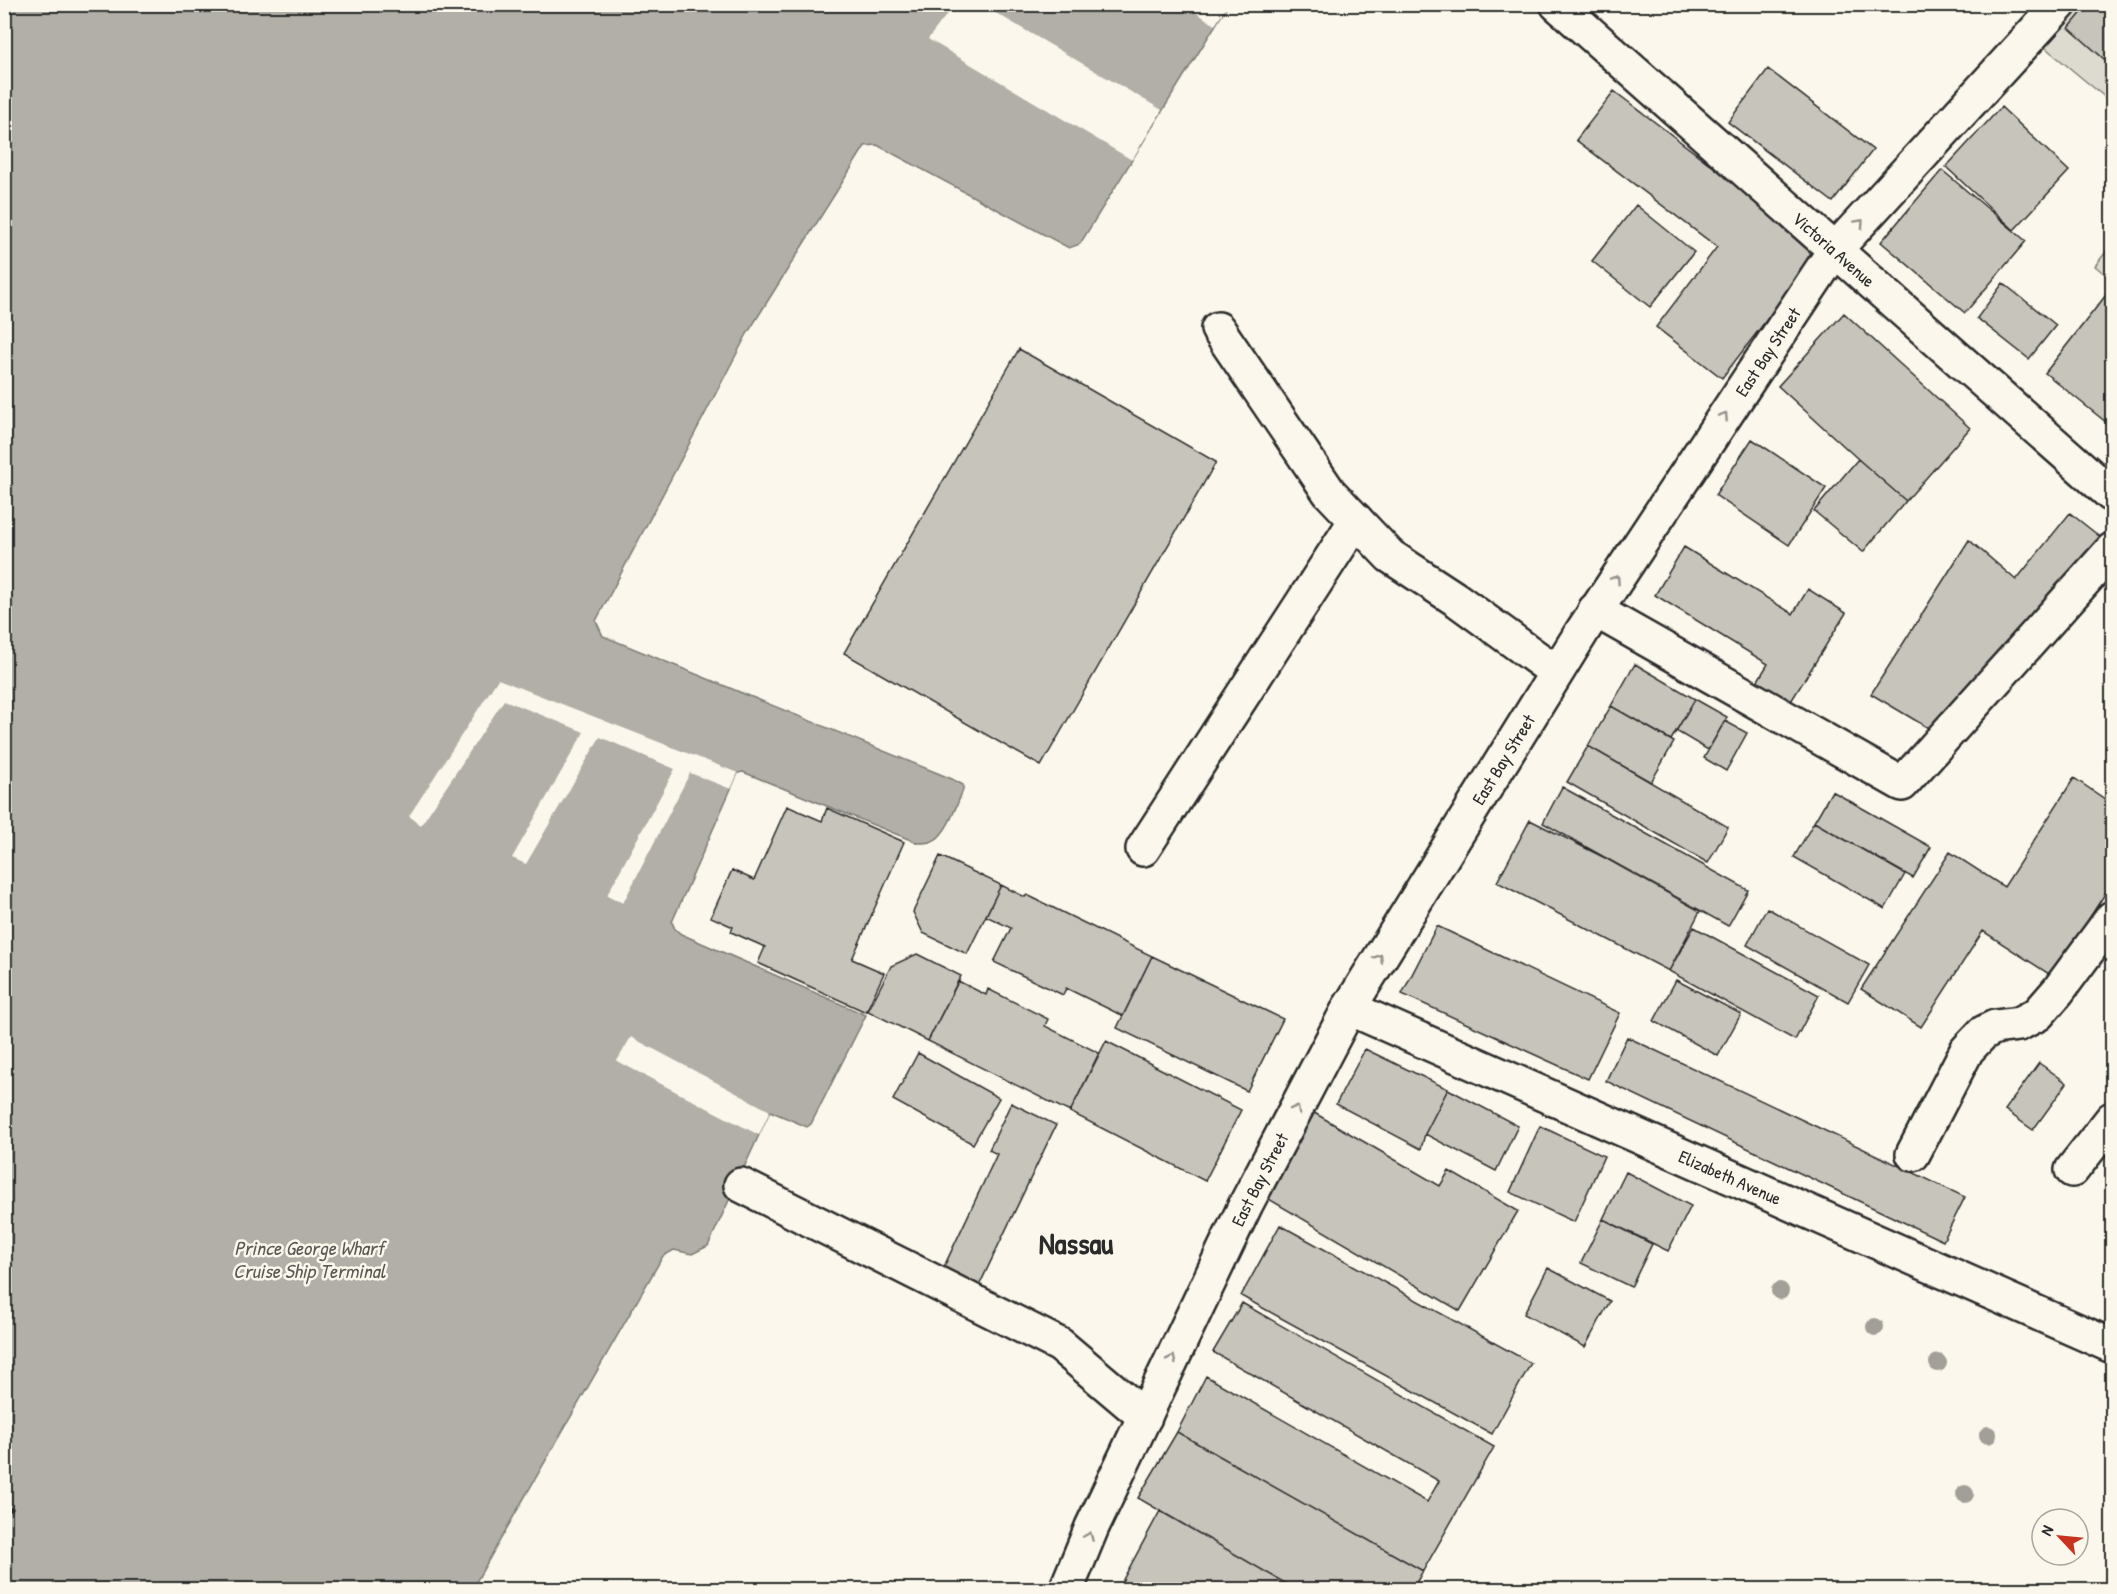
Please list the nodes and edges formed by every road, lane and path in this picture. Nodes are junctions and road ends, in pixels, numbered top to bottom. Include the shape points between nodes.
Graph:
1 (1557, 4) edge
2 (2060, 4) edge
3 (1834, 251) junction
4 (1218, 329) dead end
5 (2112, 495) edge
6 (1356, 520) junction
7 (2112, 550) edge
8 (1595, 610) junction
9 (1556, 672) junction
10 (1143, 849) dead end
11 (2112, 918) edge
12 (1349, 1008) junction
13 (2112, 1119) edge
14 (1913, 1154) dead end
15 (2072, 1170) dead end
16 (741, 1185) dead end
17 (2112, 1346) edge
18 (1144, 1417) junction
19 (13, 1507) dead end
20 (4, 1518) edge
21 (1066, 1590) edge

1 - 3 main road, Victoria Avenue
3 -> 2 main road, East Bay Street
3 - 5 main road, Victoria Avenue
8 -> 3 main road, East Bay Street
4 - 6 main road via 1329,492
6 - 9 main road via 1390,556
6 - 10 main road
7 - 8 main road via 1902,784
8 - 9 main road, East Bay Street
12 -> 9 main road, East Bay Street
11 - 14 main road via 2038,1014 2019,1024 1983,1033 1967,1050
12 - 17 main road, Elizabeth Avenue
18 -> 12 main road, East Bay Street via 1246,1204
13 - 15 main road
16 - 18 main road via 1060,1345
21 -> 18 main road, East Bay Street
19 - 20 path

